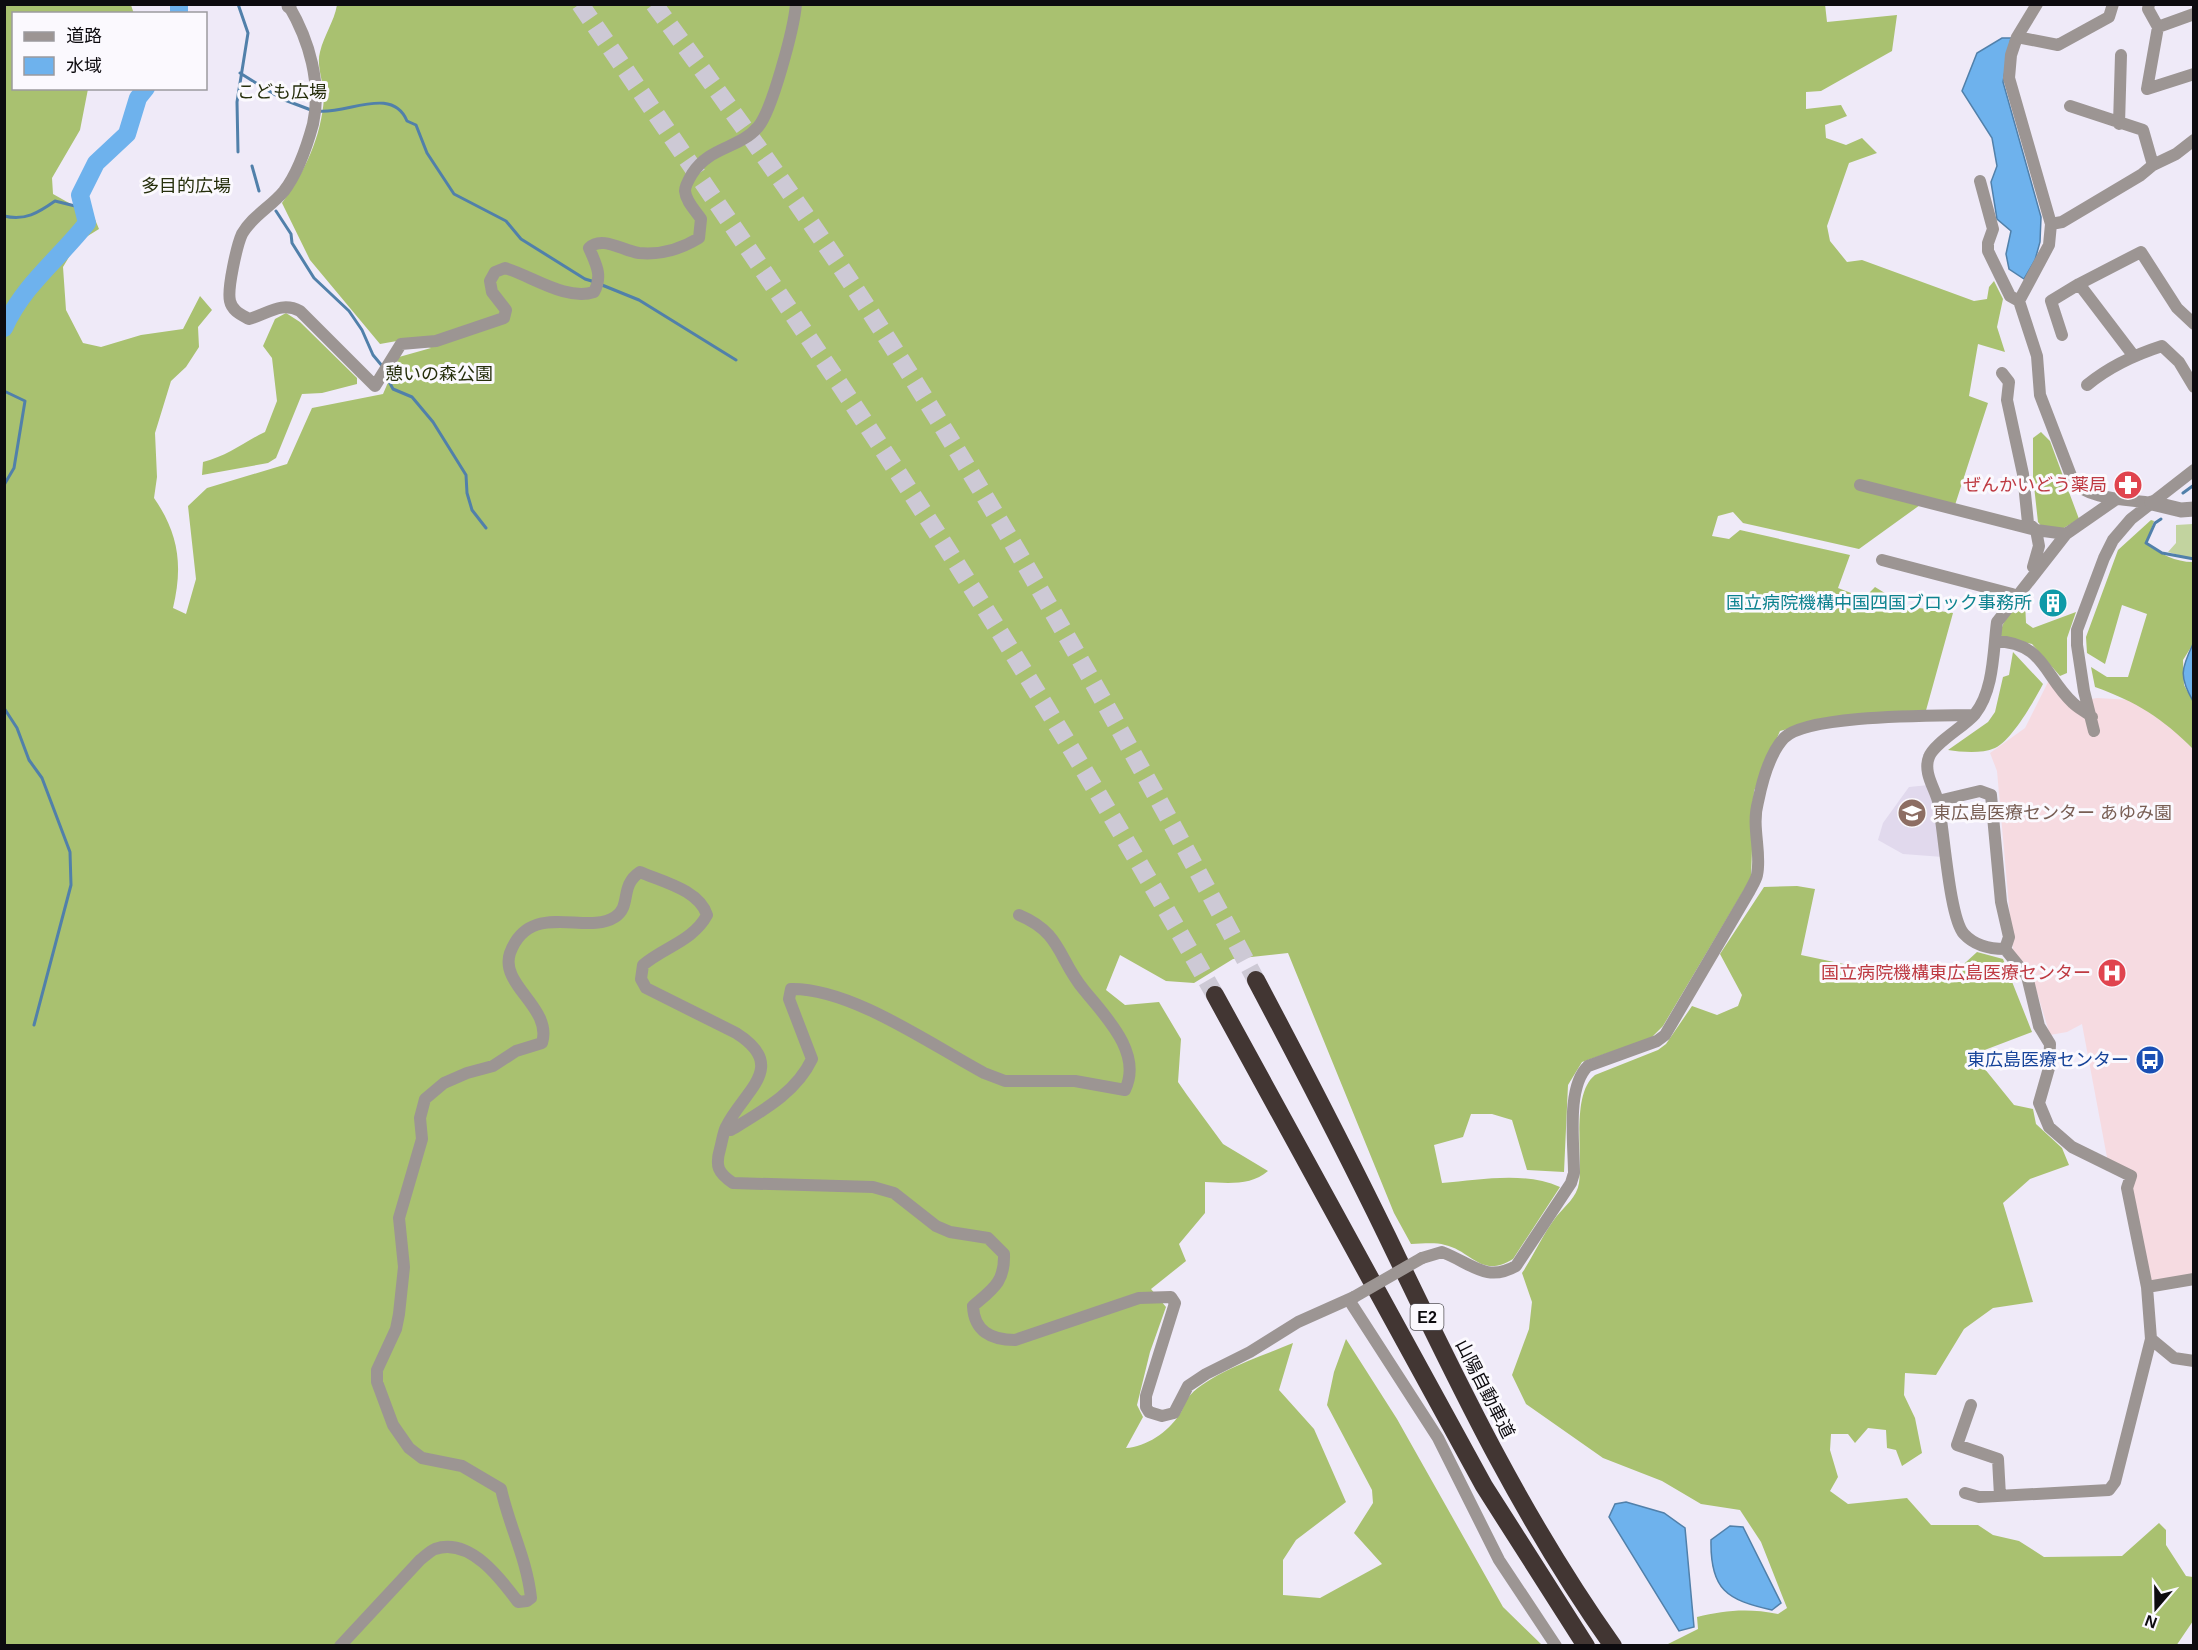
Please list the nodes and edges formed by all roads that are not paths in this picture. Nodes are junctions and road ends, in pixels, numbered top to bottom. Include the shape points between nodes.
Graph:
1 (796, 4) edge
2 (2037, 4) edge
3 (2113, 4) edge
4 (2149, 4) edge
5 (289, 5) edge
6 (2193, 14) edge
7 (2158, 27) junction
8 (2017, 37) junction
9 (2121, 54) dead end
10 (2193, 74) edge
11 (2070, 106) dead end
12 (2119, 124) junction
13 (2193, 141) edge
14 (2153, 165) junction
15 (1980, 181) dead end
16 (2051, 224) junction
17 (2079, 284) junction
18 (2019, 301) junction
19 (2193, 324) edge
20 (2062, 335) dead end
21 (2133, 355) junction
22 (2002, 373) dead end
23 (2087, 385) dead end
24 (2193, 387) edge
25 (2193, 470) edge
26 (1860, 485) dead end
27 (2115, 500) junction
28 (2152, 503) junction
29 (2193, 509) edge
30 (2036, 530) junction
31 (2066, 534) junction
32 (1882, 560) dead end
33 (2037, 571) junction
34 (2016, 598) junction
35 (1995, 641) junction
36 (1974, 715) junction
37 (2092, 717) junction
38 (2094, 731) dead end
39 (1938, 801) junction
40 (1019, 915) dead end
41 (2005, 950) junction
42 (1256, 980) tunnel mouth
43 (1215, 995) tunnel mouth
44 (726, 1127) junction
45 (2193, 1279) edge
46 (2147, 1287) junction
47 (1351, 1299) junction
48 (2151, 1339) junction
49 (2193, 1361) edge
50 (1971, 1405) dead end
51 (1965, 1493) dead end
52 (2000, 1496) junction
53 (339, 1646) edge
54 (1556, 1646) edge
55 (1586, 1646) edge
56 (1613, 1646) edge

1 - 5 street via 785,54 760,125 751,134 714,152 698,165 688,181 690,205 701,219 699,238 666,252 640,253 594,243 589,248 599,284 594,292 583,296 505,268 495,272 490,281 492,292 506,310 504,318 436,341 402,344 375,386 300,311 290,306 278,307 249,319 230,302 242,234 284,191 314,117 313,65
2 - 8 street
3 - 8 street via 2109,17 2058,45
4 - 7 street
6 - 7 street
7 - 10 street via 2147,88
8 - 16 street via 2009,78
9 - 12 street
11 - 12 street
12 - 14 street via 2143,130
13 - 14 street
14 - 16 street via 2062,222
15 - 18 street via 1993,229 1988,251 2010,296
16 - 18 street via 2046,252
17 - 19 street via 2141,252 2177,308
17 - 20 street via 2051,300
17 - 21 street
18 - 27 street via 2037,356 2040,395 2069,474 2077,487
21 - 23 street
21 - 24 street via 2162,346 2179,362
22 - 30 street via 2009,382 2007,400 2023,474 2028,523
25 - 28 street
26 - 30 street
27 - 28 street
27 - 31 street
28 - 29 street
28 - 37 street via 2113,540 2077,630 2084,691
30 - 31 street
30 - 33 street via 2039,546 2033,567
31 - 33 street
32 - 34 street
33 - 34 street
34 - 35 street via 1997,622
35 - 36 street via 1986,698
35 - 37 street via 2036,653 2072,703
36 - 39 street via 1930,755 1927,768
36 - 47 street, bridge via 1883,718 1807,727 1785,736 1776,748 1758,801 1754,822 1757,874 1749,892 1665,1035 1581,1072 1574,1091 1571,1183 1516,1266 1503,1274 1488,1274 1442,1252 1422,1258
37 - 38 street
39 - 41 street via 1950,893 1962,933 1989,949
39 - 41 street via 1980,790 1991,795 2001,902 2010,937
40 - 44 street via 1039,924 1063,953 1084,991 1110,1020 1130,1061 1131,1079 1125,1090 1075,1081 1005,1081 854,1002 821,990 791,989 789,999 812,1059 807,1070 789,1092 767,1108 731,1130
41 - 46 street via 2027,976 2039,1026 2050,1044 2049,1068 2039,1103 2049,1127 2072,1147 2131,1176 2127,1188
42 - 56 highway, 山陽自動車道 / E2 via 1509,1483 1543,1542
43 - 55 highway, E2 via 1484,1486
44 - 47 street via 716,1166 733,1183 873,1187 894,1193 936,1226 988,1238 1004,1254 1005,1273 973,1306 974,1318 982,1332 998,1340 1015,1340 1139,1298 1171,1297 1174,1303 1148,1383 1146,1407 1162,1416 1174,1413 1188,1386 1206,1374 1298,1322
44 - 53 street via 761,1075 760,1057 749,1041 646,988 641,979 643,965 702,925 707,915 703,903 640,872 625,890 624,907 618,916 608,921 553,921 526,931 510,953 508,965 544,1022 545,1034 542,1043 444,1083 425,1100 420,1118 422,1139 399,1218 404,1267 399,1314 379,1363 377,1382 393,1425 409,1448 422,1458 462,1466 501,1488 529,1579 531,1598 518,1602 494,1569 475,1558 454,1548 435,1549
45 - 46 street
46 - 48 street
47 - 54 street via 1438,1438 1498,1560
48 - 49 street via 2174,1358
48 - 52 street via 2115,1482 2109,1490
50 - 52 street via 1957,1444 1998,1459
51 - 52 street

